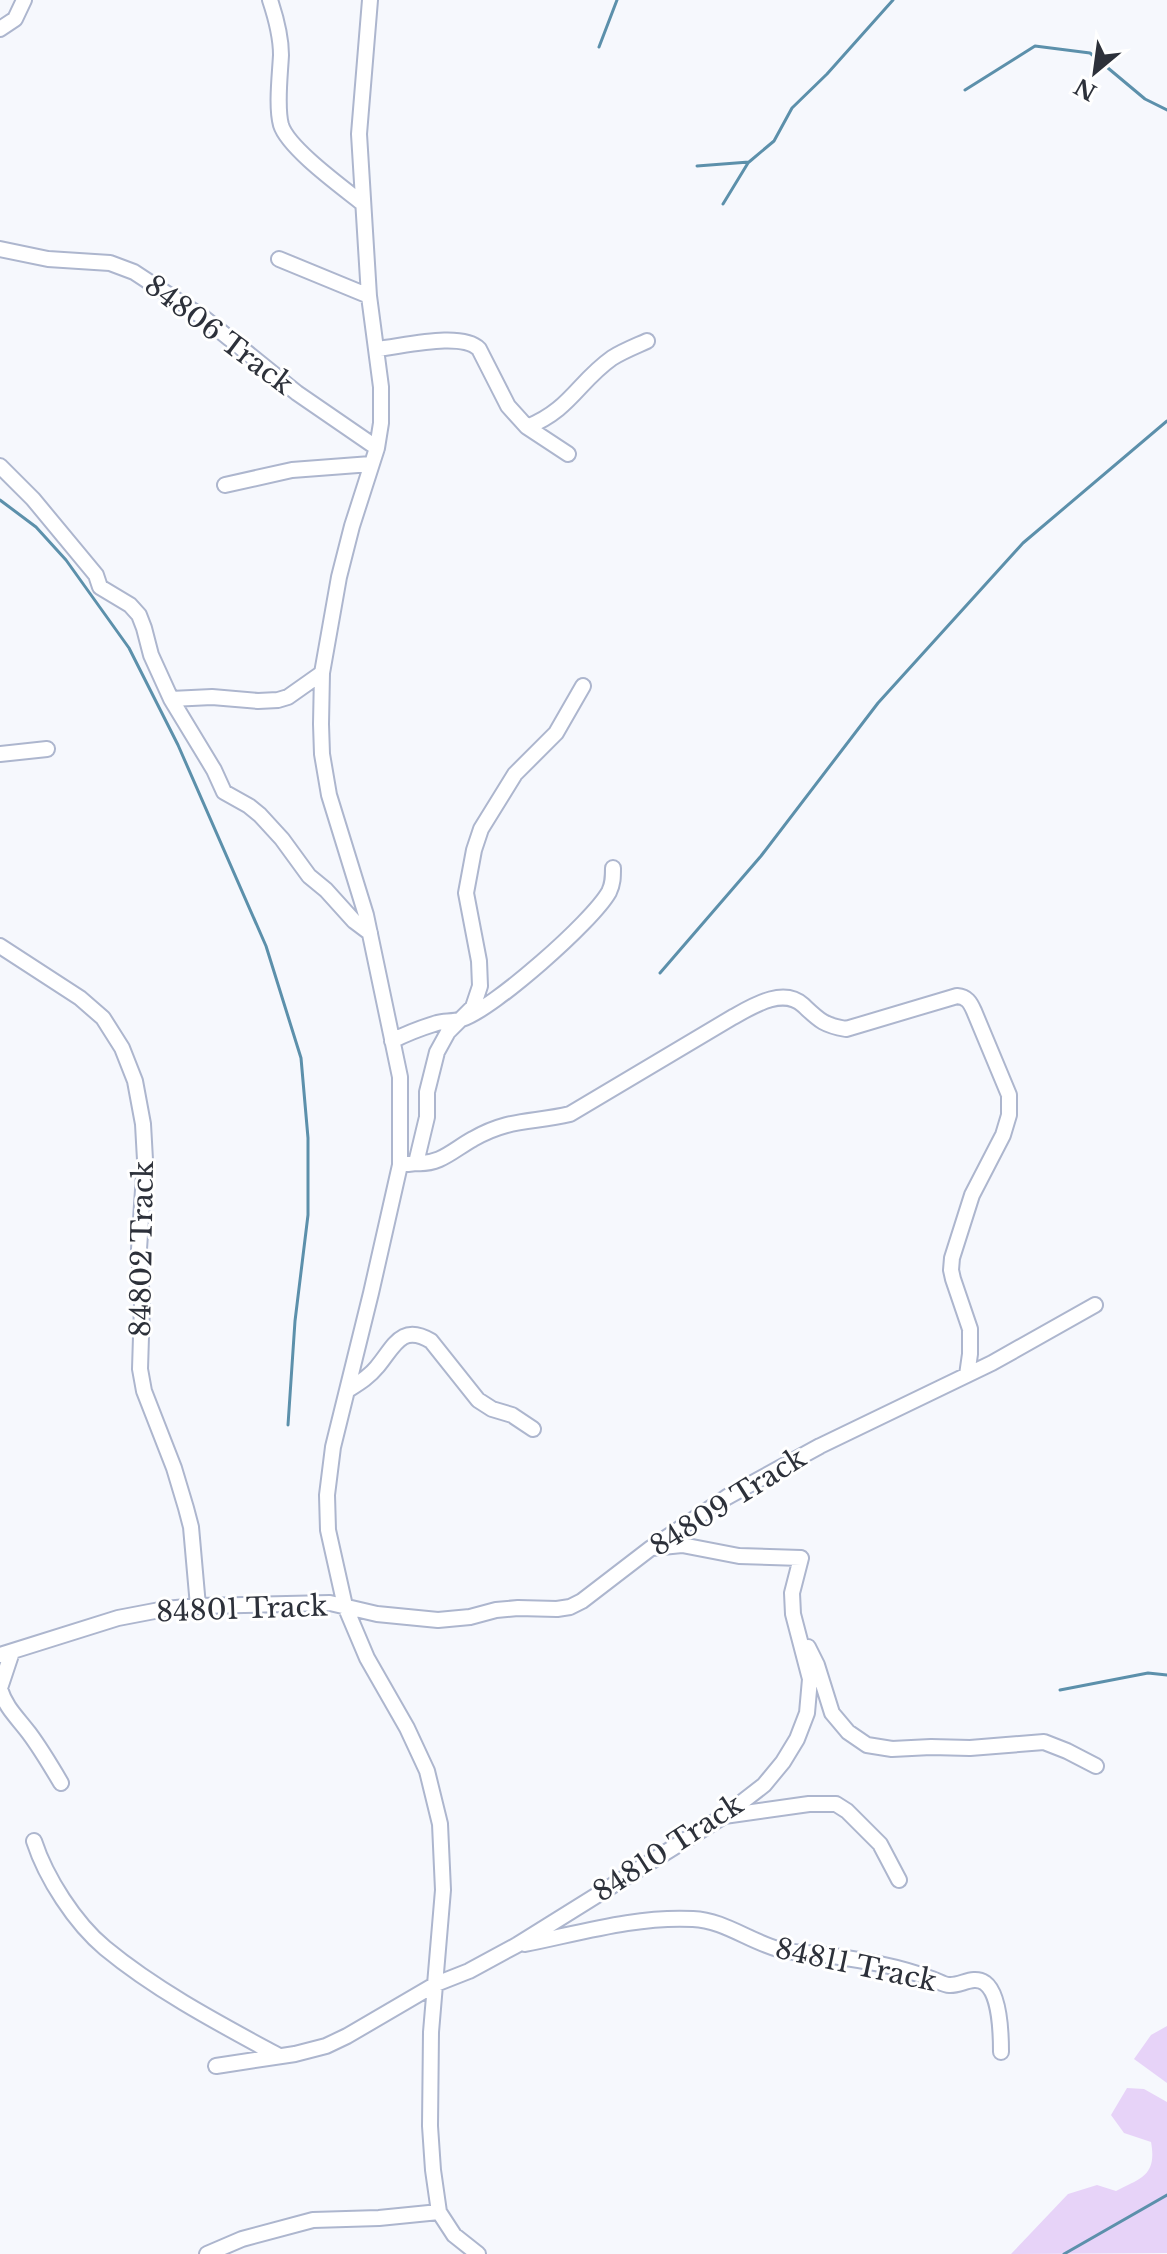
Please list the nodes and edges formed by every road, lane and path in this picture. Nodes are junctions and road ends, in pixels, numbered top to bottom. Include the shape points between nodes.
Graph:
1 (24, 0) edge
2 (270, 0) edge
3 (370, 0) edge
4 (0, 29) edge
5 (362, 203) junction
6 (0, 249) edge
7 (279, 259) dead end
8 (369, 296) junction
9 (647, 341) dead end
10 (376, 349) junction
11 (527, 427) junction
12 (377, 448) junction
13 (568, 454) dead end
14 (371, 464) junction
15 (0, 466) edge
16 (225, 485) dead end
17 (322, 673) junction
18 (583, 686) dead end
19 (171, 699) junction
20 (47, 749) dead end
21 (0, 754) edge
22 (613, 868) dead end
23 (370, 933) junction
24 (0, 946) edge
25 (462, 1019) junction
26 (392, 1041) junction
27 (416, 1163) junction
28 (400, 1165) junction
29 (1095, 1305) dead end
30 (967, 1375) junction
31 (348, 1390) junction
32 (533, 1429) dead end
33 (651, 1548) junction
34 (198, 1606) junction
35 (345, 1606) junction
36 (801, 1637) junction
37 (6, 1654) edge
38 (0, 1688) edge
39 (1096, 1766) dead end
40 (61, 1783) dead end
41 (724, 1816) junction
42 (34, 1841) dead end
43 (899, 1880) dead end
44 (517, 1945) junction
45 (436, 1984) junction
46 (1001, 2052) dead end
47 (279, 2056) junction
48 (216, 2066) dead end
49 (439, 2212) junction
50 (207, 2254) edge
51 (478, 2254) edge

1 - 4 street via 15,19
2 - 5 street via 281,53 282,127 317,166
3 - 5 street via 359,134
5 - 8 street
6 - 12 street, 84806 Track via 110,263 134,272
7 - 8 street
8 - 10 street
9 - 11 street via 614,357 559,411
10 - 11 street via 450,340 473,343 508,406
10 - 12 street via 381,387
11 - 13 street
12 - 14 street
14 - 16 street via 292,470
14 - 17 street via 339,577
15 - 19 street via 96,575 100,587 139,615
17 - 19 street via 278,700
17 - 23 street via 322,754
18 - 25 street via 556,733 515,774 481,829 466,893 480,986
19 - 23 street via 224,792 260,815 309,876
20 - 21 street
22 - 25 street via 604,899 570,937 513,986
23 - 26 street
24 - 34 street, 84802 Track via 103,1018 135,1081 145,1160 140,1369 191,1527
25 - 26 street
25 - 27 street via 437,1052
26 - 28 street via 400,1077
27 - 28 street
27 - 30 street via 438,1161 503,1124 570,1114 733,1017 774,999 795,1000 813,1017 846,1029 964,997 1009,1095 1003,1135 972,1195 952,1258 953,1279 970,1329
28 - 31 street
29 - 30 street, 84809 Track
30 - 33 street, 84809 Track via 781,1467
31 - 32 street via 365,1380 402,1336 423,1335 478,1400
31 - 35 street via 327,1495 328,1530
33 - 35 street, 84809 Track via 570,1607 496,1610 438,1620
33 - 36 street, 84810 Track via 682,1545 739,1556 801,1558 792,1593
34 - 35 street, 84801 Track
34 - 37 street, 84801 Track via 118,1618
35 - 45 street via 427,1771 440,1824 443,1890
36 - 39 street via 812,1651 832,1713 867,1745 970,1748 1044,1742
36 - 41 street, 84810 Track via 810,1679 807,1713 797,1739 764,1785
37 - 38 street
38 - 40 street via 11,1713
41 - 43 street via 836,1804 880,1844
41 - 44 street, 84810 Track
42 - 47 street via 54,1885 103,1947
44 - 45 street, 84810 Track
44 - 46 street, 84811 Track via 640,1921 693,1919 782,1951 849,1958 950,1985 978,1980 995,1999
45 - 47 street, 84810 Track via 326,2046
45 - 49 street via 430,2126
47 - 48 street, 84810 Track
49 - 50 street via 313,2220
49 - 51 street via 454,2235

